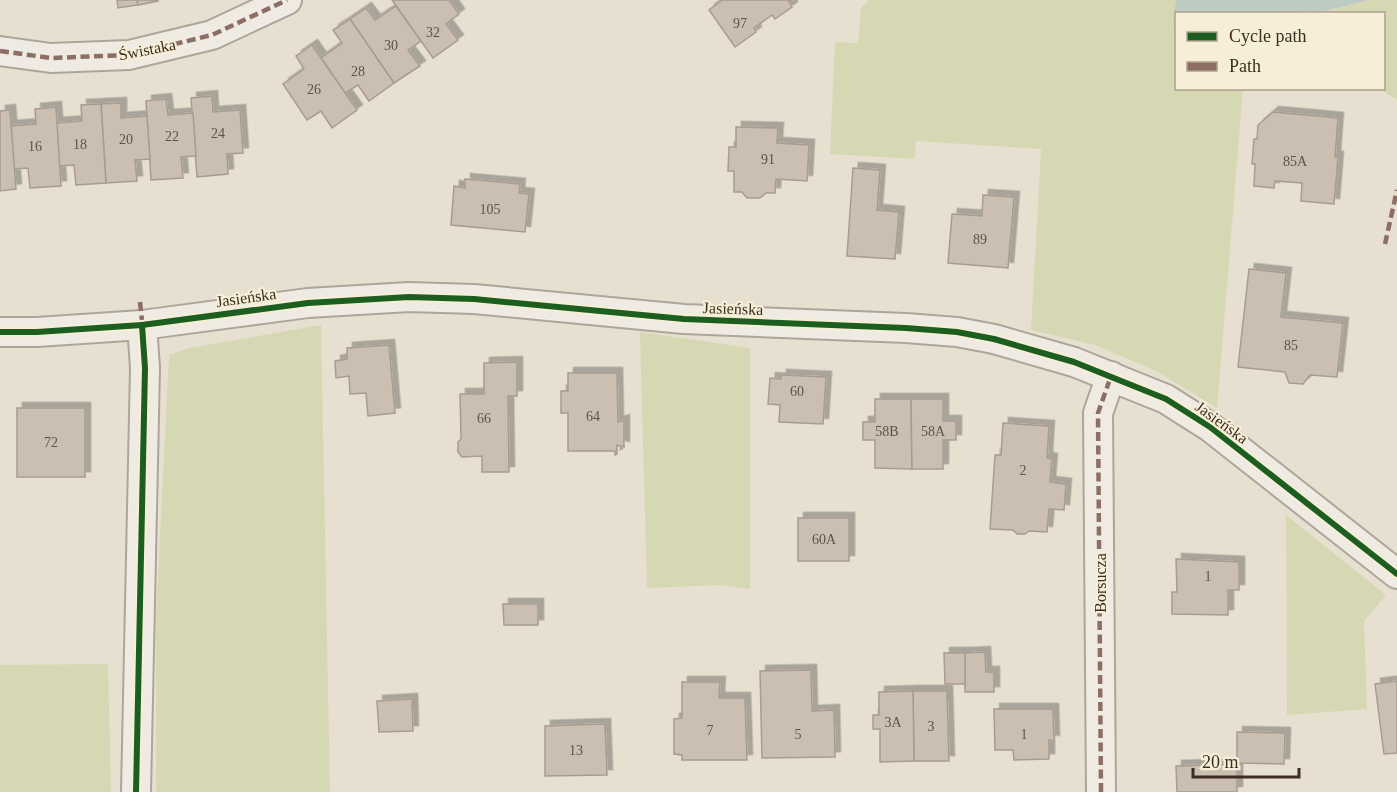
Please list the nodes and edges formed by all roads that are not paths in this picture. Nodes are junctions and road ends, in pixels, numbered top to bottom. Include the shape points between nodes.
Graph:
1 (287, 0) edge
2 (0, 51) edge
3 (142, 325) junction
4 (0, 332) edge
5 (1111, 376) junction
6 (1397, 574) edge
7 (136, 792) edge
8 (1101, 792) edge

1 - 2 street, Świstaka via 212,35 129,55 51,58
3 - 4 street, Jasieńska
3 - 5 street, Jasieńska via 308,303 410,297 474,299 684,319 957,332 994,339
3 - 7 street via 145,368
5 - 6 street, Jasieńska via 1166,399 1210,428
5 - 8 street, Borsucza via 1098,413

